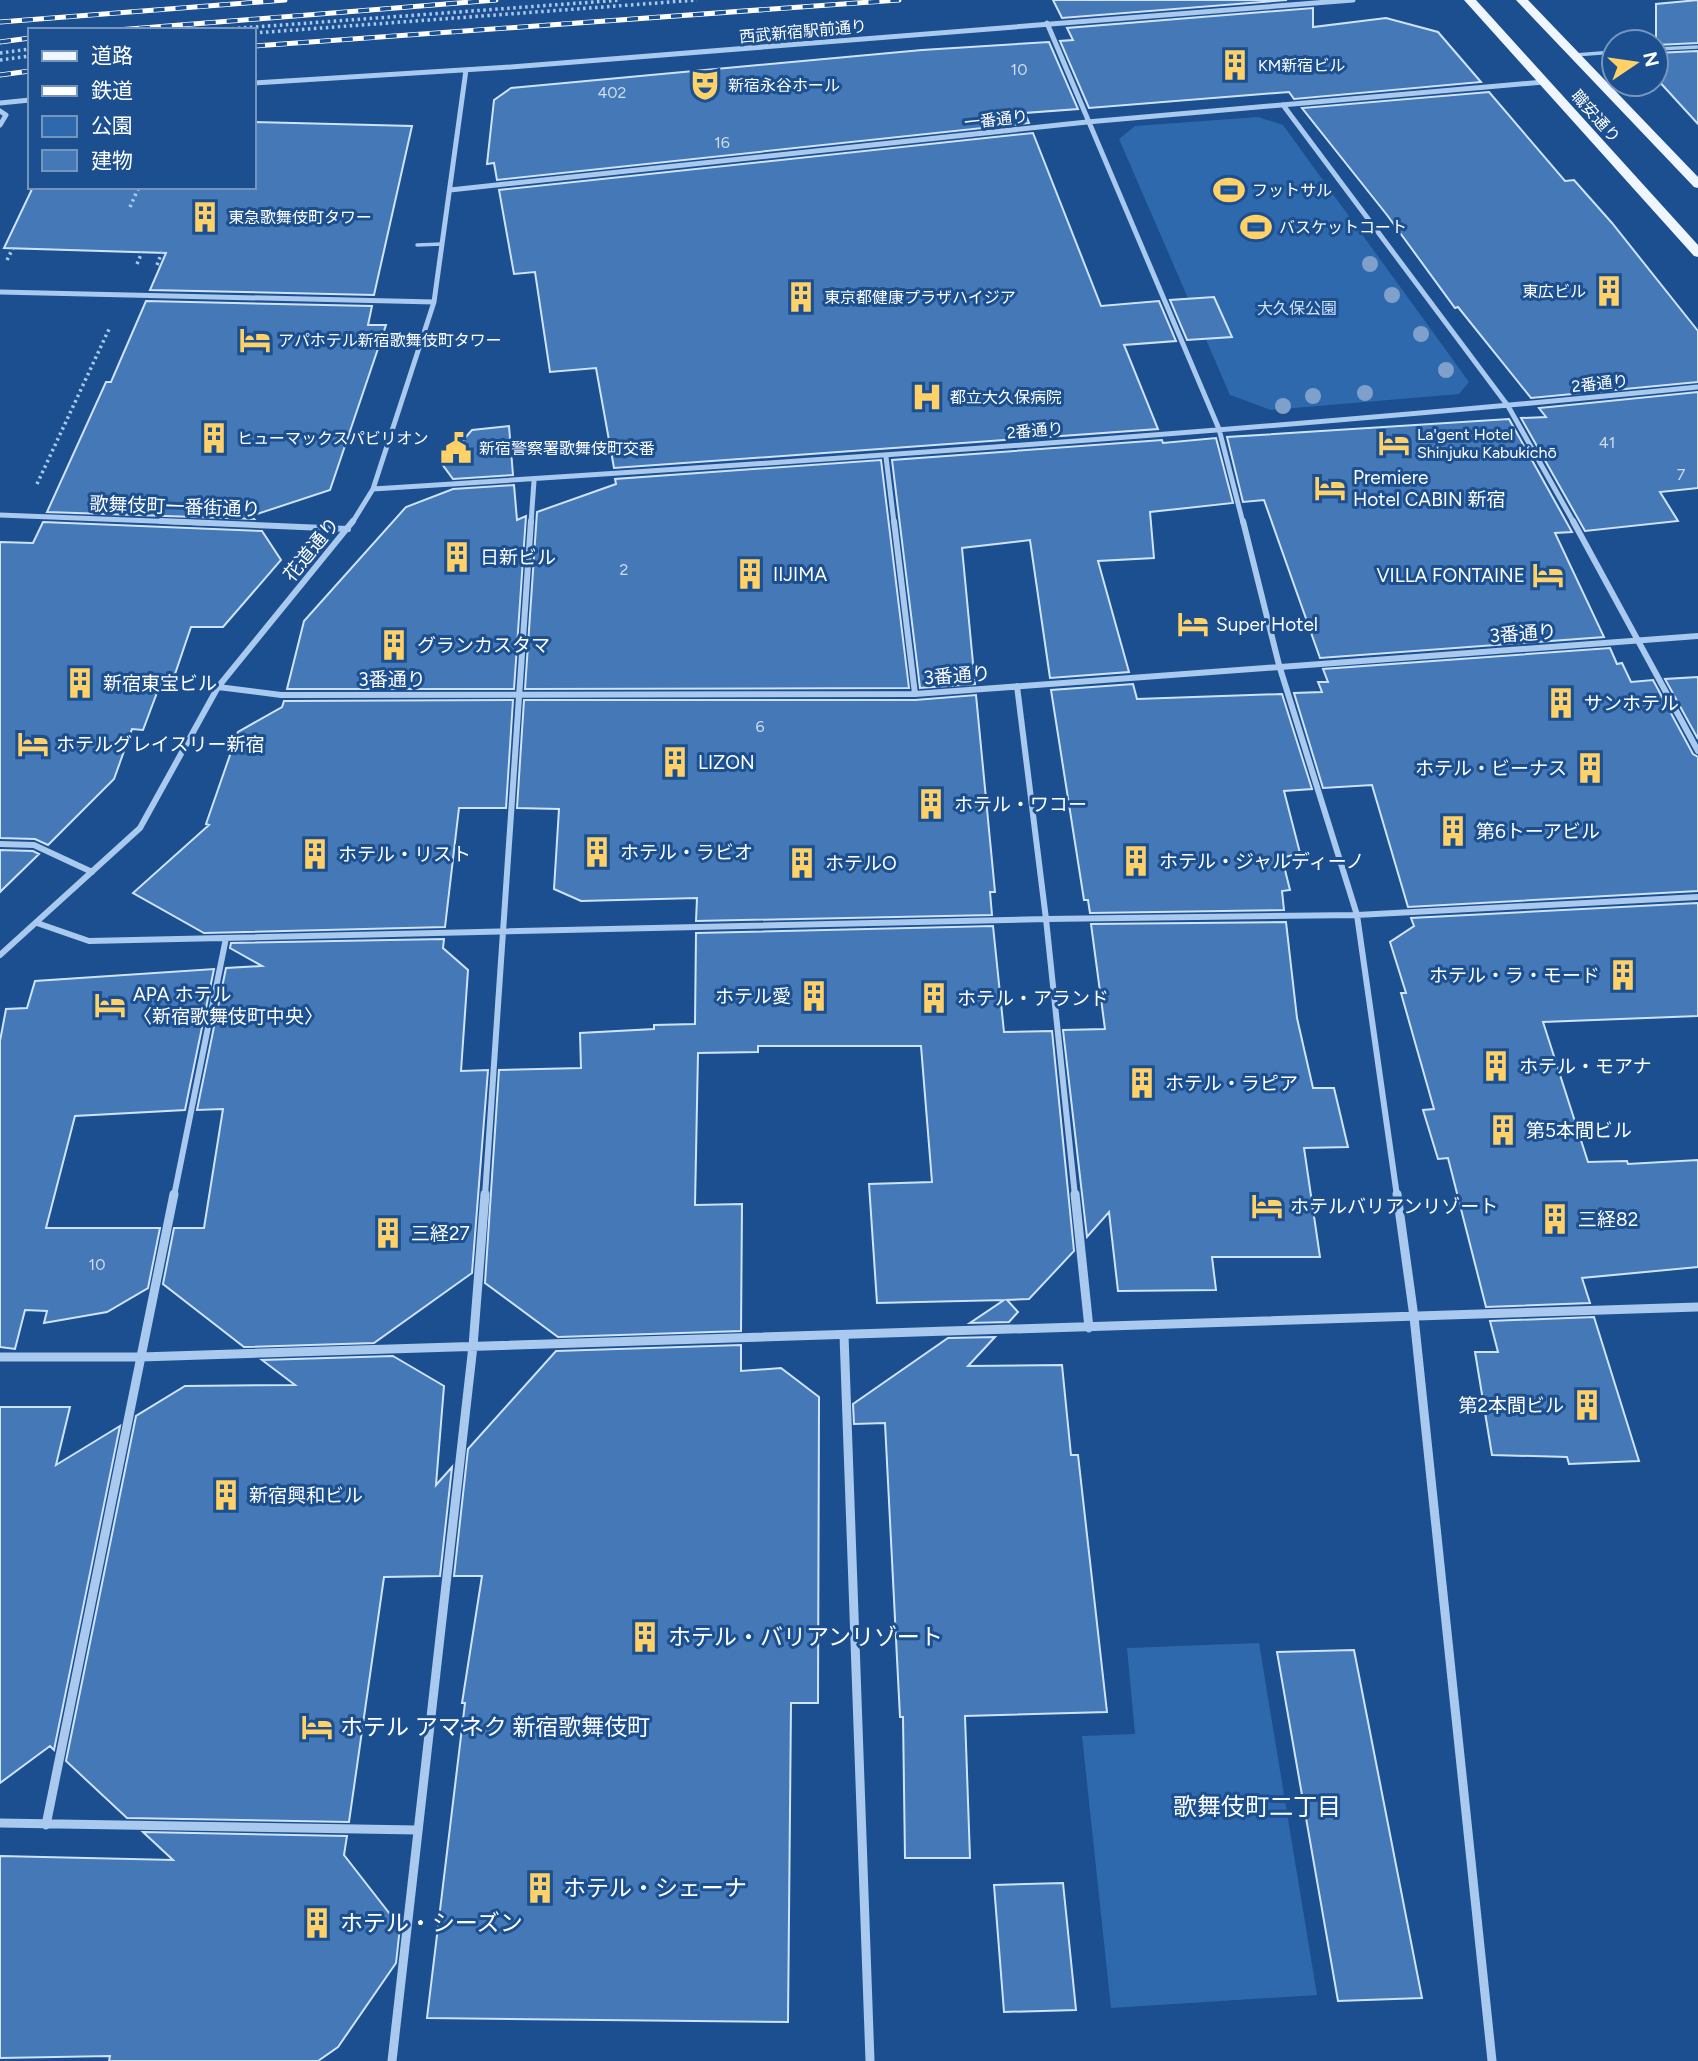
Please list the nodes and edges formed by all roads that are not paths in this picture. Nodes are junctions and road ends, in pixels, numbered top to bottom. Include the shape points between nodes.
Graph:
1 (1353, 0) edge
2 (1470, 0) edge
3 (1522, 0) edge
4 (1047, 23) junction
5 (1698, 47) edge
6 (1670, 48) edge
7 (1600, 53) edge
8 (1573, 55) junction
9 (466, 70) junction
10 (1544, 82) junction
11 (256, 83) edge
12 (28, 100) edge
13 (0, 103) edge
14 (1283, 105) junction
15 (0, 111) edge
16 (1087, 121) junction
17 (0, 125) edge
18 (1698, 184) edge
19 (450, 190) junction
20 (442, 244) junction
21 (417, 245) dead end
22 (1698, 253) edge
23 (0, 292) edge
24 (434, 302) junction
25 (1698, 387) edge
26 (1508, 406) junction
27 (1219, 429) junction
28 (886, 457) junction
29 (534, 481) junction
30 (373, 489) junction
31 (0, 515) edge
32 (348, 529) junction
33 (1698, 636) edge
34 (1640, 640) junction
35 (1279, 665) junction
36 (1017, 686) junction
37 (218, 687) junction
38 (519, 694) junction
39 (915, 694) junction
40 (1698, 751) edge
41 (0, 844) edge
42 (92, 873) junction
43 (1698, 897) edge
44 (1357, 915) junction
45 (1046, 919) junction
46 (37, 923) junction
47 (505, 930) junction
48 (226, 938) junction
49 (0, 955) edge
50 (1698, 1307) edge
51 (1414, 1317) junction
52 (1088, 1328) junction
53 (844, 1335) junction
54 (473, 1346) junction
55 (0, 1357) edge
56 (141, 1357) junction
57 (0, 1823) edge
58 (46, 1825) junction
59 (418, 1830) junction
60 (391, 2061) edge
61 (870, 2061) edge
62 (1492, 2061) edge

1 - 4 street, 西武新宿駅前通り
2 - 10 main road, 職安通り
3 - 8 main road, 職安通り
4 - 9 street, 西武新宿駅前通り
4 - 16 street
5 - 6 lane
7 - 8 lane
8 - 18 main road, 職安通り
9 - 11 street, 西武新宿駅前通り
9 - 19 street, 花道通り
10 - 14 street, 一番通り
10 - 22 main road, 職安通り
12 - 13 street
14 - 16 street, 一番通り
14 - 26 street
15 - 17 street via 6,115
16 - 19 street, 一番通り
16 - 27 street
19 - 20 street, 花道通り
20 - 21 lane
20 - 24 street, 花道通り
23 - 24 street
24 - 30 street, 花道通り
25 - 26 street, 2番通り
26 - 27 street, 2番通り
26 - 34 street
27 - 28 street, 2番通り
27 - 35 street
28 - 29 street, 2番通り
28 - 39 street
29 - 30 street, 2番通り
29 - 38 street
30 - 32 street, 花道通り
31 - 32 street, 歌舞伎町一番街通り
32 - 37 street, 花道通り
33 - 34 street, 3番通り
34 - 35 street, 3番通り
34 - 40 street
35 - 36 street, 3番通り
35 - 44 street
36 - 39 street, 3番通り
36 - 45 street
37 - 38 street, 3番通り via 281,695
37 - 42 street, 花道通り via 140,828
38 - 39 street, 3番通り
38 - 47 street
41 - 42 street via 34,845
42 - 46 street, 花道通り
43 - 44 street
44 - 45 street
44 - 51 street
45 - 47 street
45 - 52 street
46 - 48 street via 89,941
46 - 49 street, 花道通り
47 - 48 street
47 - 54 street
48 - 56 street
50 - 51 street
51 - 52 street
51 - 62 street
52 - 53 street
53 - 54 street
53 - 61 street
54 - 56 street
54 - 59 street
55 - 56 street
56 - 58 street
57 - 58 street
58 - 59 street
59 - 60 street

